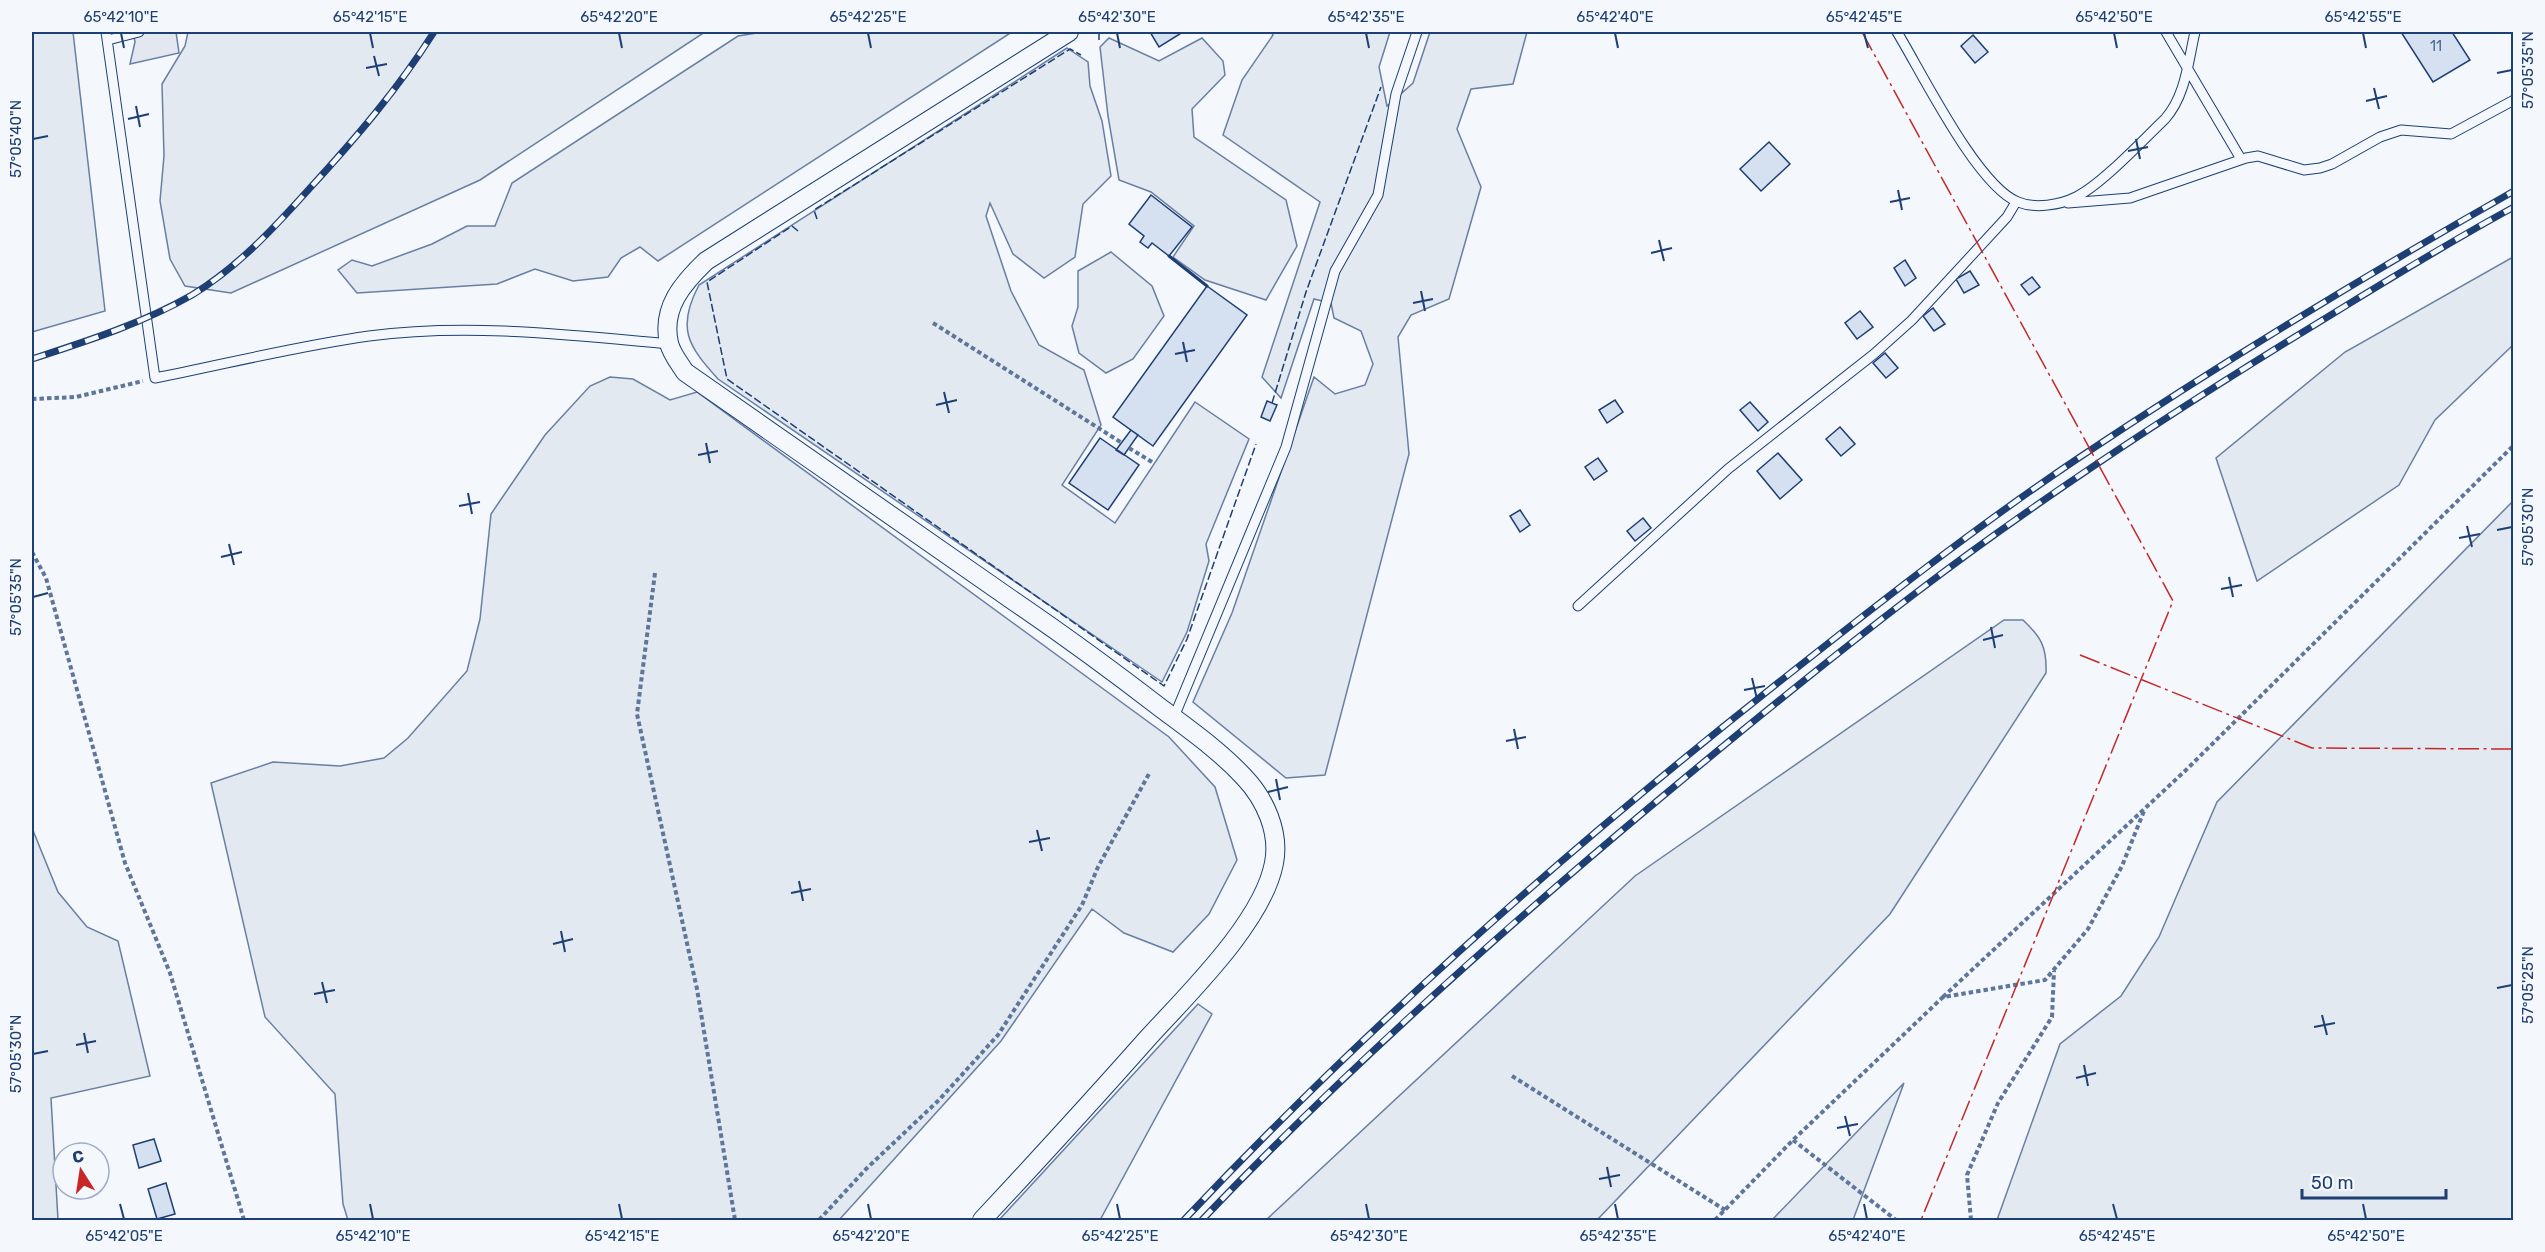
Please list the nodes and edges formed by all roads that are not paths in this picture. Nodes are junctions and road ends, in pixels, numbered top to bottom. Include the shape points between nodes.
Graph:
1 (139, 32) edge
2 (1070, 32) edge
3 (1417, 32) edge
4 (1898, 32) edge
5 (2166, 32) edge
6 (2195, 32) edge
7 (107, 35) edge
8 (2187, 66) junction
9 (2514, 100) edge
10 (2241, 159) junction
11 (2016, 202) junction
12 (2056, 204) junction
13 (669, 344) junction
14 (1578, 606) dead end
15 (1173, 717) junction
16 (982, 1221) edge

1 - 7 lane
2 - 13 street via 706,261 687,279 669,308
3 - 15 lane via 1396,94 1378,195 1335,271 1286,447
4 - 11 lane via 1964,146 1999,189
5 - 8 lane
6 - 8 lane
7 - 13 lane via 155,378 307,347 422,332 538,333
8 - 10 lane
8 - 12 lane via 2182,93 2166,119 2090,189
9 - 10 lane via 2451,134 2401,130 2320,168 2304,170 2258,156
10 - 12 lane via 2130,198
11 - 12 lane via 2032,206
11 - 14 lane via 2007,217 1912,320 1728,469
13 - 15 street via 685,372 1095,657
15 - 16 street via 1227,760 1258,794 1272,824 1275,842 1269,879 1252,914 1209,969

